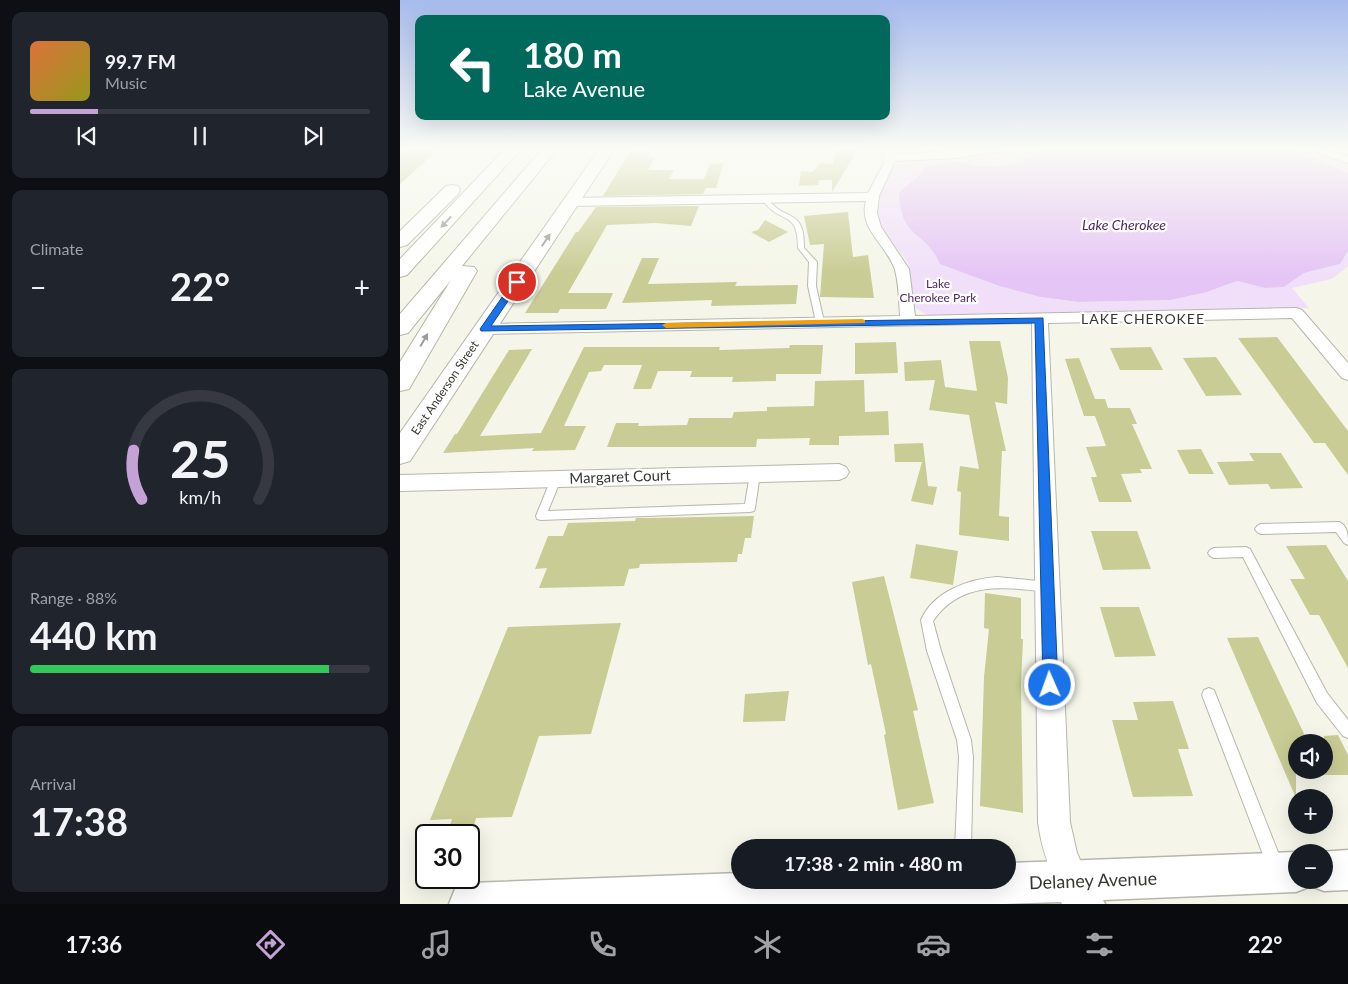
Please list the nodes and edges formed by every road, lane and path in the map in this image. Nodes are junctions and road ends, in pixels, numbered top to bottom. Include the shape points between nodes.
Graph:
1 (452, 190) edge
2 (476, 190) edge
3 (515, 190) edge
4 (579, 190) edge
5 (875, 190) edge
6 (872, 197) junction
7 (765, 199) junction
8 (571, 202) junction
9 (500, 208) junction
10 (400, 241) edge
11 (400, 271) edge
12 (908, 320) junction
13 (1040, 320) junction
14 (820, 322) junction
15 (400, 328) edge
16 (485, 329) junction
17 (1345, 368) edge
18 (400, 383) edge
19 (400, 454) edge
20 (839, 472) dead end
21 (755, 474) junction
22 (556, 479) junction
23 (400, 483) edge
24 (1261, 529) dead end
25 (1348, 540) edge
26 (1214, 553) dead end
27 (1048, 587) junction
28 (1209, 695) dead end
29 (1348, 731) edge
30 (963, 839) edge
31 (1348, 870) edge
32 (1333, 871) edge
33 (1287, 872) edge
34 (1016, 881) edge
35 (893, 889) edge
36 (1078, 893) edge
37 (862, 897) edge
38 (544, 902) edge
39 (470, 904) edge

1 - 10 main road
2 -> 11 main road
3 - 9 main road
4 - 8 main road, East Anderson Street
5 - 6 street
6 - 7 street
6 - 12 street via 873,223 902,272
7 - 8 street
7 - 14 lane via 768,205 799,223 803,231 801,248 813,262 812,286
16 -> 8 main road, East Anderson Street
9 - 15 main road
18 -> 9 main road via 438,316 494,230
12 - 13 street
12 - 14 street
13 - 17 street via 1296,313
13 - 27 street
14 - 16 street
16 - 19 main road, East Anderson Street
20 - 21 street, Margaret Court
21 - 22 street, Margaret Court
21 - 22 lane via 750,508 541,516
22 - 23 street, Margaret Court
24 - 25 lane via 1339,526
26 - 29 lane via 1246,552 1322,698
27 - 30 lane via 978,582 932,609 926,620 964,740
27 - 36 street via 1056,840
28 - 33 lane
31 - 32 street
33 - 36 street, Delaney Avenue
34 - 36 street, Delaney Avenue
35 - 37 street, Delaney Avenue
37 - 38 street, Delaney Avenue
38 - 39 street, Delaney Avenue

